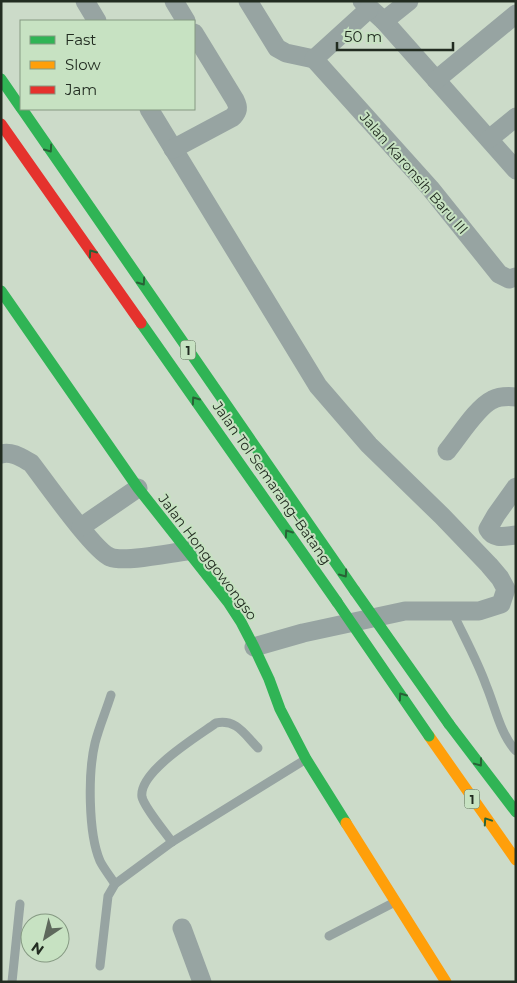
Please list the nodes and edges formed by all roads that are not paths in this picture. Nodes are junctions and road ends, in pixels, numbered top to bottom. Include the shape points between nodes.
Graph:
1 (85, 1) edge
2 (93, 1) edge
3 (174, 1) edge
4 (248, 1) edge
5 (409, 1) edge
6 (365, 5) edge
7 (516, 14) edge
8 (96, 20) edge
9 (104, 20) edge
10 (185, 20) edge
11 (384, 22) junction
12 (195, 35) edge
13 (314, 59) junction
14 (1, 79) edge
15 (436, 80) junction
16 (20, 107) edge
17 (22, 110) edge
18 (150, 110) edge
19 (156, 110) edge
20 (516, 117) edge
21 (1, 124) edge
22 (489, 139) junction
23 (175, 147) junction
24 (516, 170) edge
25 (516, 277) edge
26 (1, 291) edge
27 (516, 397) edge
28 (447, 451) dead end
29 (1, 454) edge
30 (516, 487) edge
31 (138, 488) junction
32 (81, 527) junction
33 (516, 535) edge
34 (187, 551) junction
35 (452, 611) junction
36 (254, 647) junction
37 (112, 696) dead end
38 (258, 748) dead end
39 (516, 751) edge
40 (306, 759) junction
41 (516, 812) edge
42 (172, 842) junction
43 (516, 860) edge
44 (115, 884) junction
45 (395, 902) junction
46 (20, 904) dead end
47 (182, 928) dead end
48 (329, 936) dead end
49 (100, 966) dead end
50 (12, 982) edge
51 (202, 982) edge
52 (446, 982) edge

1 - 8 street
2 - 9 street
3 - 10 street
4 - 13 street via 277,48
5 - 11 street
6 - 11 street
6 - 13 street
7 - 15 street
11 - 15 street
12 - 23 street via 238,107 233,117
13 - 25 street, Jalan Karonsih Baru III via 430,188 499,274 508,279
14 - 16 main road, Jalan Tol Semarang–Batang / 1
15 - 22 street
17 -> 41 main road, Jalan Tol Semarang–Batang / 1, bridge via 355,591
18 - 23 street
19 - 23 street
20 - 22 street
43 -> 21 main road, Jalan Tol Semarang–Batang / 1, bridge
22 - 24 street
23 - 35 street via 318,386 368,445 442,516 500,578 506,590 501,604 479,610
26 - 31 main road, Jalan Honggowongso
27 - 28 street via 500,397 483,405
29 - 32 street via 19,456 31,463
30 - 33 street via 488,529 490,534 497,536
31 - 32 street
31 - 34 main road, Jalan Honggowongso
32 - 34 street via 110,557 122,559
34 - 36 main road, Jalan Honggowongso via 228,602
35 - 36 street via 405,611
35 - 39 lane via 486,682 510,745
36 - 40 main road, Jalan Honggowongso via 280,709
37 - 44 lane via 95,742 91,783 97,850
38 - 42 lane via 237,726 226,720 216,723 157,767 144,785 143,799
40 - 42 lane
40 - 45 main road, Jalan Honggowongso
42 - 44 lane
44 - 49 lane via 108,896
45 - 48 lane
45 - 52 main road, Jalan Honggowongso
46 - 50 lane
47 - 51 street

